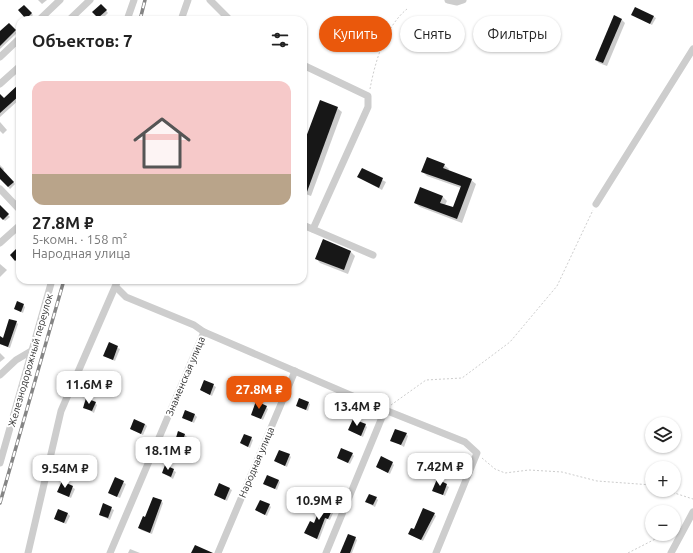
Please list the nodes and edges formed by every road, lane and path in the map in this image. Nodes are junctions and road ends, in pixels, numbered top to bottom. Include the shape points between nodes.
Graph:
1 (60, 0) edge
2 (90, 0) edge
3 (134, 0) edge
4 (188, 0) edge
5 (210, 0) edge
6 (448, 0) edge
7 (463, 0) edge
8 (407, 9) dead end
9 (43, 16) edge
10 (72, 16) edge
11 (128, 16) edge
12 (183, 16) edge
13 (226, 16) edge
14 (16, 42) edge
15 (693, 49) edge
16 (0, 57) edge
17 (307, 67) edge
18 (16, 70) edge
19 (0, 84) edge
20 (368, 96) junction
21 (0, 189) edge
22 (596, 204) joint
23 (16, 206) edge
24 (307, 227) edge
25 (16, 229) edge
26 (313, 229) junction
27 (0, 243) edge
28 (373, 255) dead end
29 (51, 284) edge
30 (117, 284) edge
31 (118, 284) edge
32 (204, 332) junction
33 (33, 350) junction
34 (295, 371) junction
35 (0, 375) edge
36 (385, 410) junction
37 (477, 453) junction
38 (0, 463) edge
39 (645, 484) edge
40 (681, 495) edge
41 (693, 499) edge
42 (693, 512) edge
43 (651, 541) edge
44 (28, 553) edge
45 (110, 553) edge
46 (218, 553) edge
47 (326, 553) edge
48 (436, 553) edge
49 (628, 553) edge
50 (671, 553) edge

1 - 9 street
2 - 10 street
3 - 11 street
4 - 12 street
5 - 13 street
6 - 7 street
8 - 20 path via 397,17 389,32 374,70
14 - 16 street
15 - 22 street
17 - 20 street
18 - 19 street
20 - 26 street via 368,107
21 - 23 street
22 - 36 path via 557,286 510,342 462,378 426,380
24 - 26 street
25 - 27 street
26 - 28 street
29 - 33 street, Железнодорожный переулок
30 - 44 street via 61,411
31 - 32 street via 126,297 194,325
32 - 34 street
32 - 45 street, Знаменская улица
33 - 35 street via 16,360
33 - 38 street, Железнодорожный переулок
34 - 36 street
34 - 46 street, Народная улица
36 - 37 street via 465,442
36 - 47 street
37 - 39 path via 495,469 505,473 529,470 562,472 597,481
37 - 48 street
40 - 41 path
42 - 50 street
43 - 49 path

